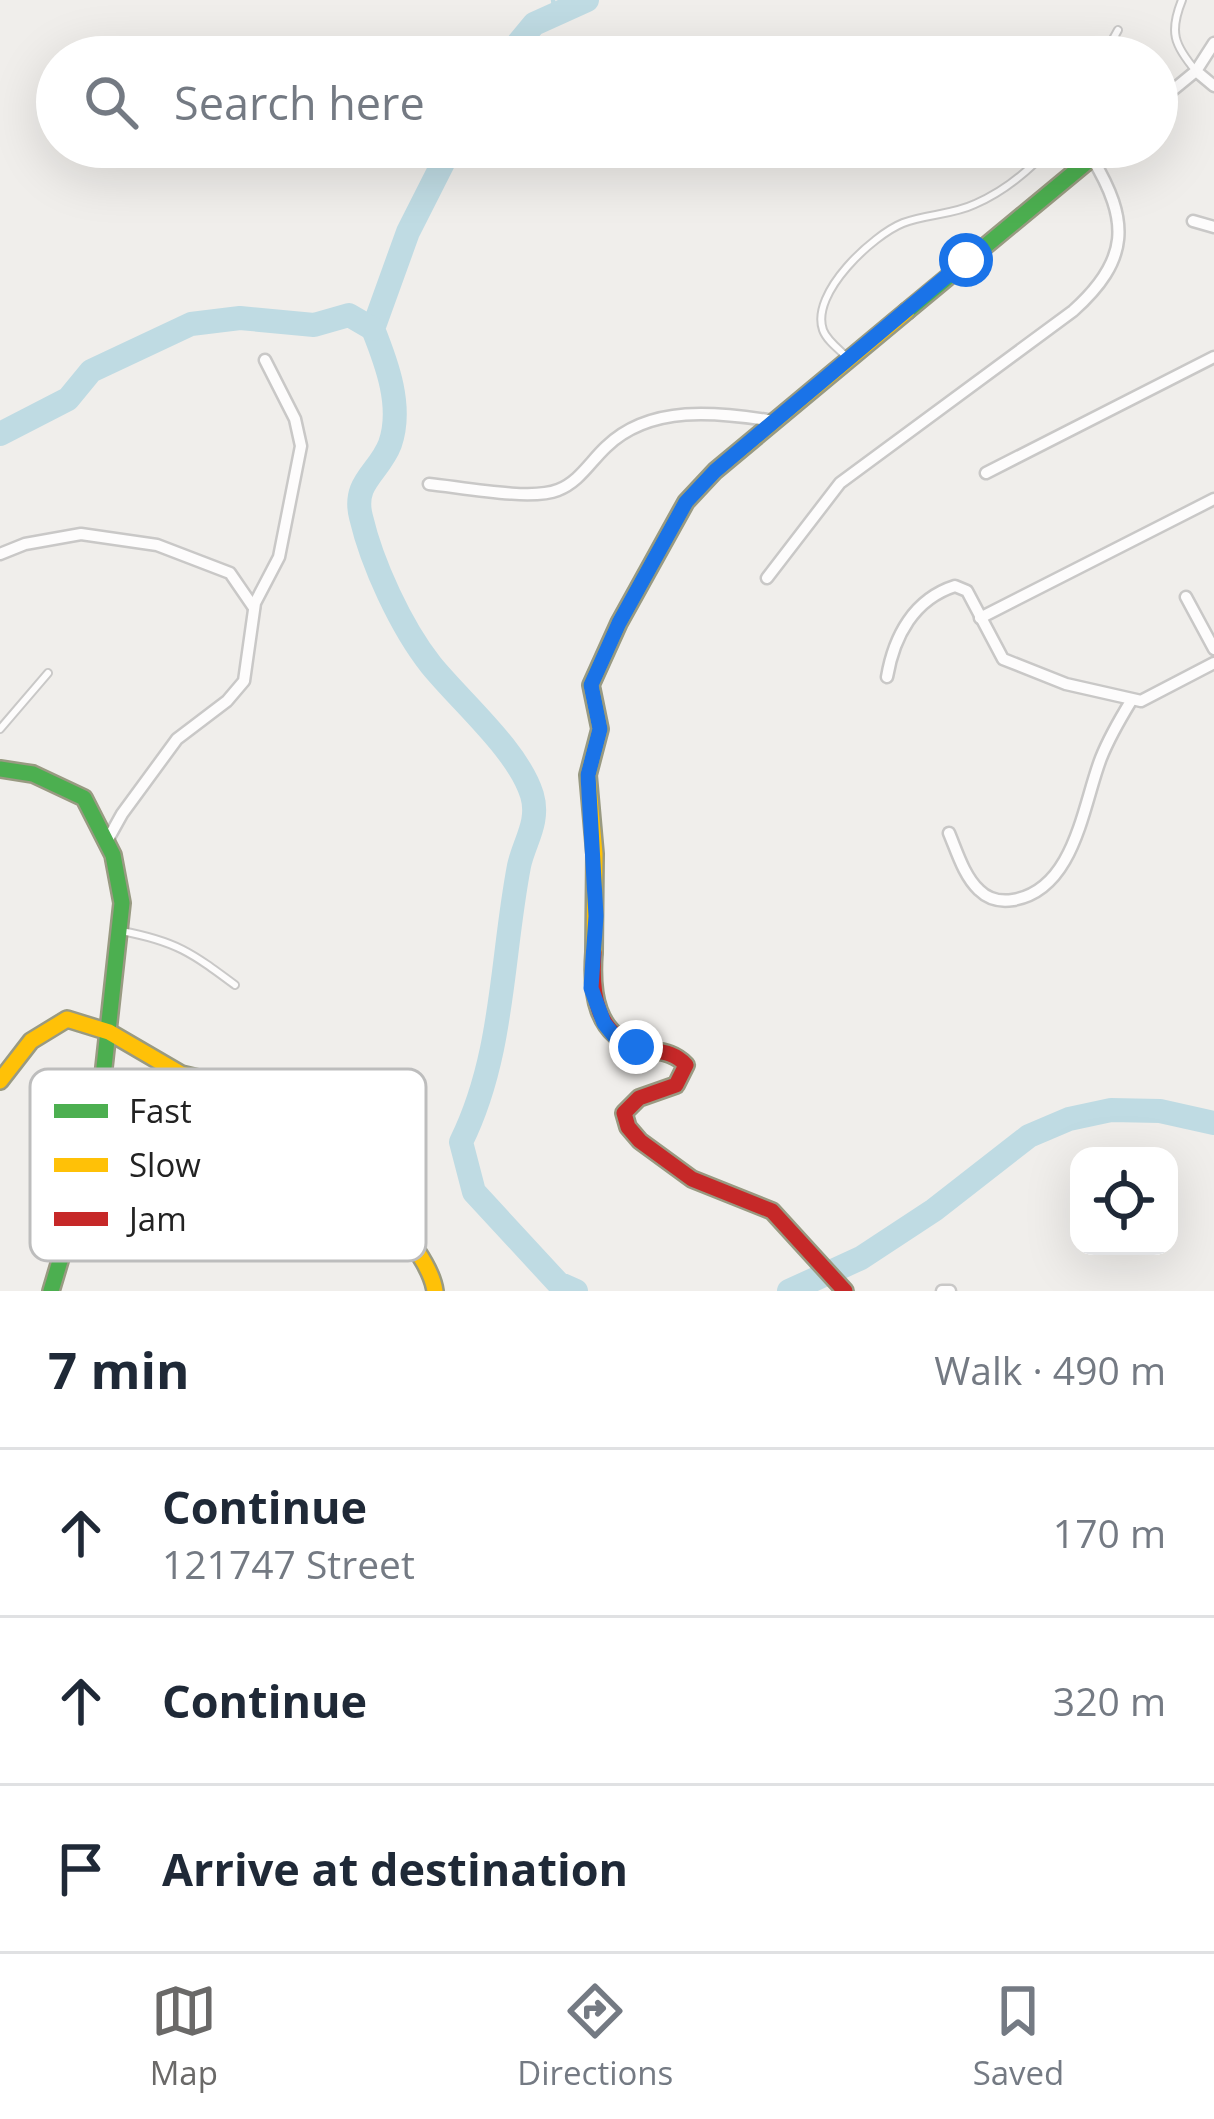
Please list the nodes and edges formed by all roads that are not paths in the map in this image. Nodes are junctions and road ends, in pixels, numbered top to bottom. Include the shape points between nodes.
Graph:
1 (1182, 0) edge
2 (1118, 30) dead end
3 (1114, 36) edge
4 (1172, 36) edge
5 (1214, 43) edge
6 (1178, 50) edge
7 (1196, 71) junction
8 (1178, 86) edge
9 (1214, 86) edge
10 (1029, 168) edge
11 (1079, 168) edge
12 (1103, 168) edge
13 (1193, 221) dead end
14 (1214, 227) edge
15 (1214, 357) edge
16 (848, 358) junction
17 (266, 360) dead end
18 (774, 421) junction
19 (986, 473) dead end
20 (429, 484) dead end
21 (1214, 499) edge
22 (0, 554) edge
23 (767, 578) dead end
24 (1186, 597) dead end
25 (254, 608) junction
26 (980, 618) junction
27 (1214, 649) edge
28 (1214, 663) edge
29 (47, 673) dead end
30 (886, 677) dead end
31 (1131, 701) junction
32 (0, 728) edge
33 (0, 769) edge
34 (949, 833) dead end
35 (107, 841) junction
36 (122, 931) junction
37 (236, 985) dead end
38 (109, 1032) junction
39 (104, 1069) edge
40 (172, 1069) edge
41 (0, 1081) edge
42 (60, 1261) edge
43 (422, 1261) edge
44 (51, 1291) edge
45 (435, 1291) edge
46 (845, 1291) edge

1 - 4 lane
2 - 3 lane
5 - 7 street
6 - 7 lane
7 - 8 street
7 - 9 street
10 - 16 lane via 975,205 907,221 862,250 822,317
11 - 16 street
12 - 23 street via 1120,233 1104,280 839,483
13 - 14 street
15 - 19 street
16 - 18 street
17 - 25 street via 302,446 280,557
18 - 20 street via 721,413 650,421 620,435 571,484 543,494
18 - 46 street via 686,502 591,685 600,729 588,775 596,916 591,988 616,1038 677,1055 686,1065 679,1085 629,1103 628,1127 692,1179 772,1210
21 - 26 street
22 - 25 street via 81,533 157,544 230,573
24 - 27 street
25 - 35 street via 239,690 177,739
26 - 30 street via 964,588 922,603 897,639
26 - 31 street via 1012,666
28 - 31 street
29 - 32 lane
31 - 34 street via 1100,761 1075,839 1036,890 1010,901 984,895
33 - 35 street via 74,791
35 - 36 street
36 - 37 lane via 184,947
36 - 38 street
38 - 39 street
38 - 40 street
38 - 41 street via 59,1021
42 - 44 street
43 - 45 street

